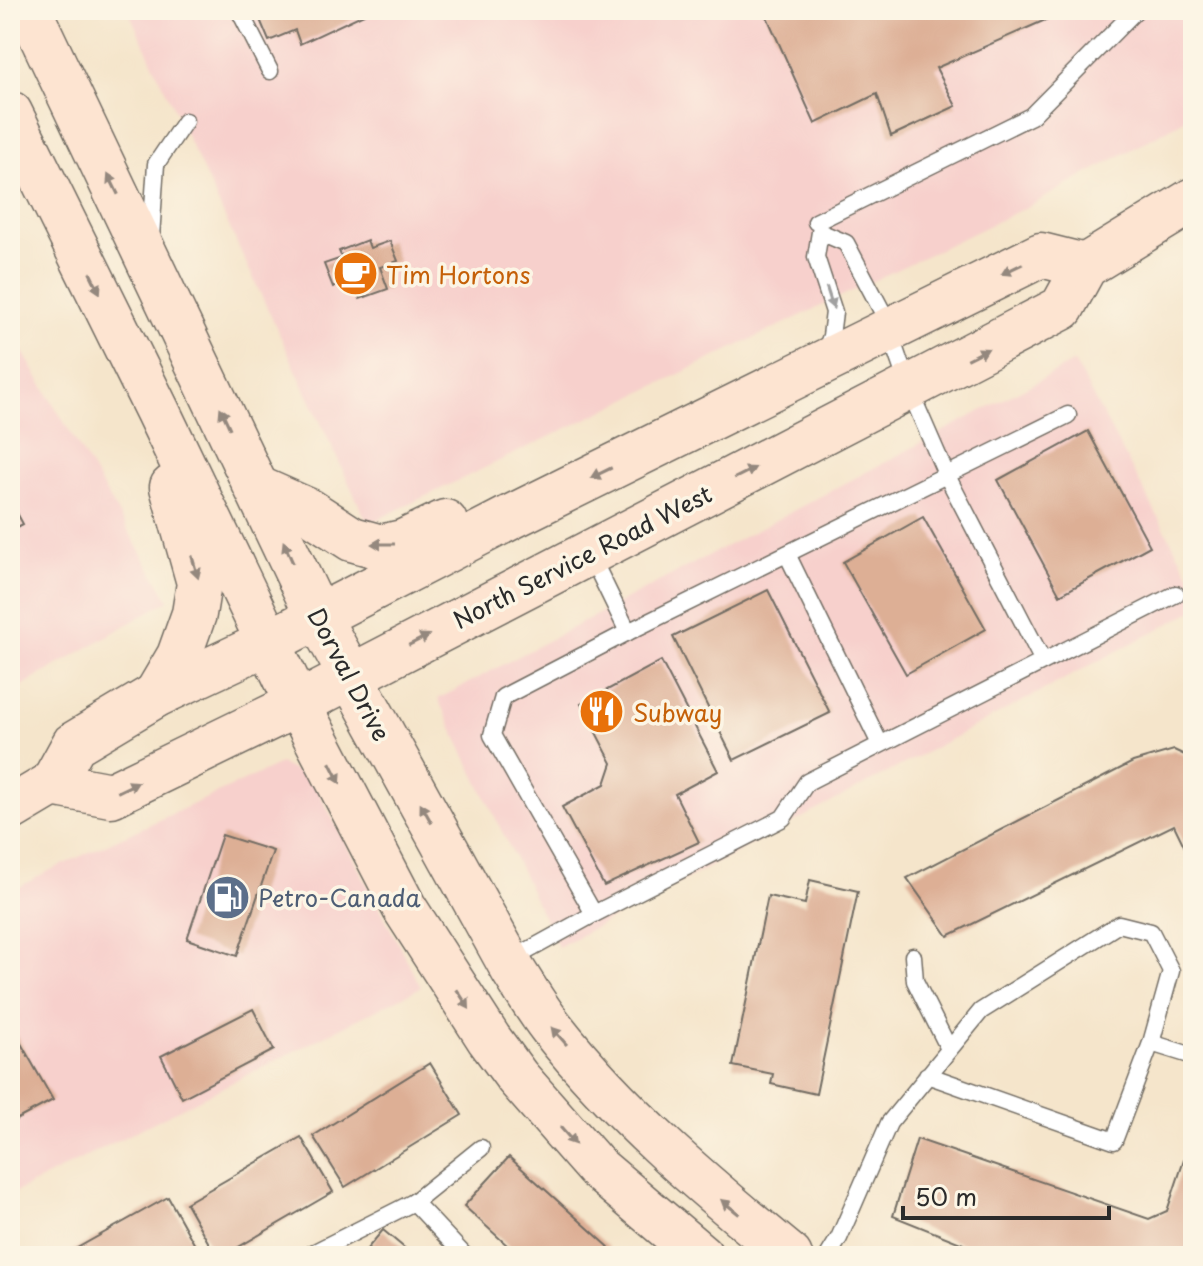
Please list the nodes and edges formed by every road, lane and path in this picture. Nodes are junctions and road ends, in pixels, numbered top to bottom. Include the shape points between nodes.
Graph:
1 (29, 10) edge
2 (239, 10) edge
3 (1136, 10) edge
4 (270, 71) dead end
5 (10, 113) edge
6 (185, 121) dead end
7 (1193, 200) edge
8 (816, 222) dead end
9 (149, 259) junction
10 (1085, 266) junction
11 (888, 331) junction
12 (820, 364) junction
13 (909, 389) junction
14 (157, 410) junction
15 (1068, 415) dead end
16 (946, 474) junction
17 (259, 489) junction
18 (511, 517) junction
19 (589, 553) junction
20 (787, 554) junction
21 (1176, 594) dead end
22 (317, 615) junction
23 (628, 632) junction
24 (269, 642) junction
25 (1043, 661) junction
26 (350, 677) junction
27 (156, 695) junction
28 (298, 704) junction
29 (880, 744) junction
30 (52, 784) junction
31 (10, 809) edge
32 (594, 914) junction
33 (913, 956) dead end
34 (508, 962) junction
35 (1151, 1043) junction
36 (949, 1049) junction
37 (1193, 1056) edge
38 (927, 1075) junction
39 (481, 1148) dead end
40 (414, 1202) junction
41 (307, 1256) edge
42 (465, 1256) edge
43 (701, 1256) edge
44 (790, 1256) edge
45 (828, 1256) edge

9 -> 1 main road, Dorval Drive
2 - 4 lane
3 - 8 lane via 1031,116
5 -> 14 main road
6 - 9 lane via 156,164
7 - 10 main road, North Service Road West
17 -> 9 main road, Dorval Drive
10 -> 11 main road via 1041,255
13 -> 10 main road, North Service Road West via 1062,308
11 - 12 main road
11 -> 12 lane via 846,243 820,232 816,257 834,312
11 - 13 lane
12 -> 18 main road
13 - 16 lane
19 -> 13 main road, North Service Road West
14 - 24 main road
14 -> 27 main road via 199,583 179,656
15 - 16 lane
16 - 20 lane
16 - 25 lane
18 -> 17 main road via 445,522 381,547 352,539 309,511
22 -> 17 main road, Dorval Drive
18 - 22 main road
19 - 23 lane
26 -> 19 main road, North Service Road West
20 - 23 lane
20 - 29 lane
21 - 25 lane
22 - 24 main road
22 - 26 main road, Dorval Drive
23 - 32 lane via 503,697 492,735
24 - 27 main road
24 - 28 main road
25 - 29 lane
26 - 28 main road, North Service Road West
34 -> 26 main road, Dorval Drive
27 - 30 main road via 74,744
30 -> 28 main road, North Service Road West via 111,795
28 -> 43 main road via 404,907 489,1039 596,1167
29 - 32 lane via 807,782 783,818
30 - 31 main road
32 - 34 lane
33 - 36 lane via 915,981
44 -> 34 main road, Dorval Drive via 700,1182 610,1095 550,1026
35 - 36 lane via 1171,971 1151,932 1119,924 981,1011
35 - 37 lane
35 - 38 lane via 1114,1141
36 - 38 lane
38 - 45 lane via 889,1123
39 - 40 lane
40 - 41 lane
40 - 42 lane

